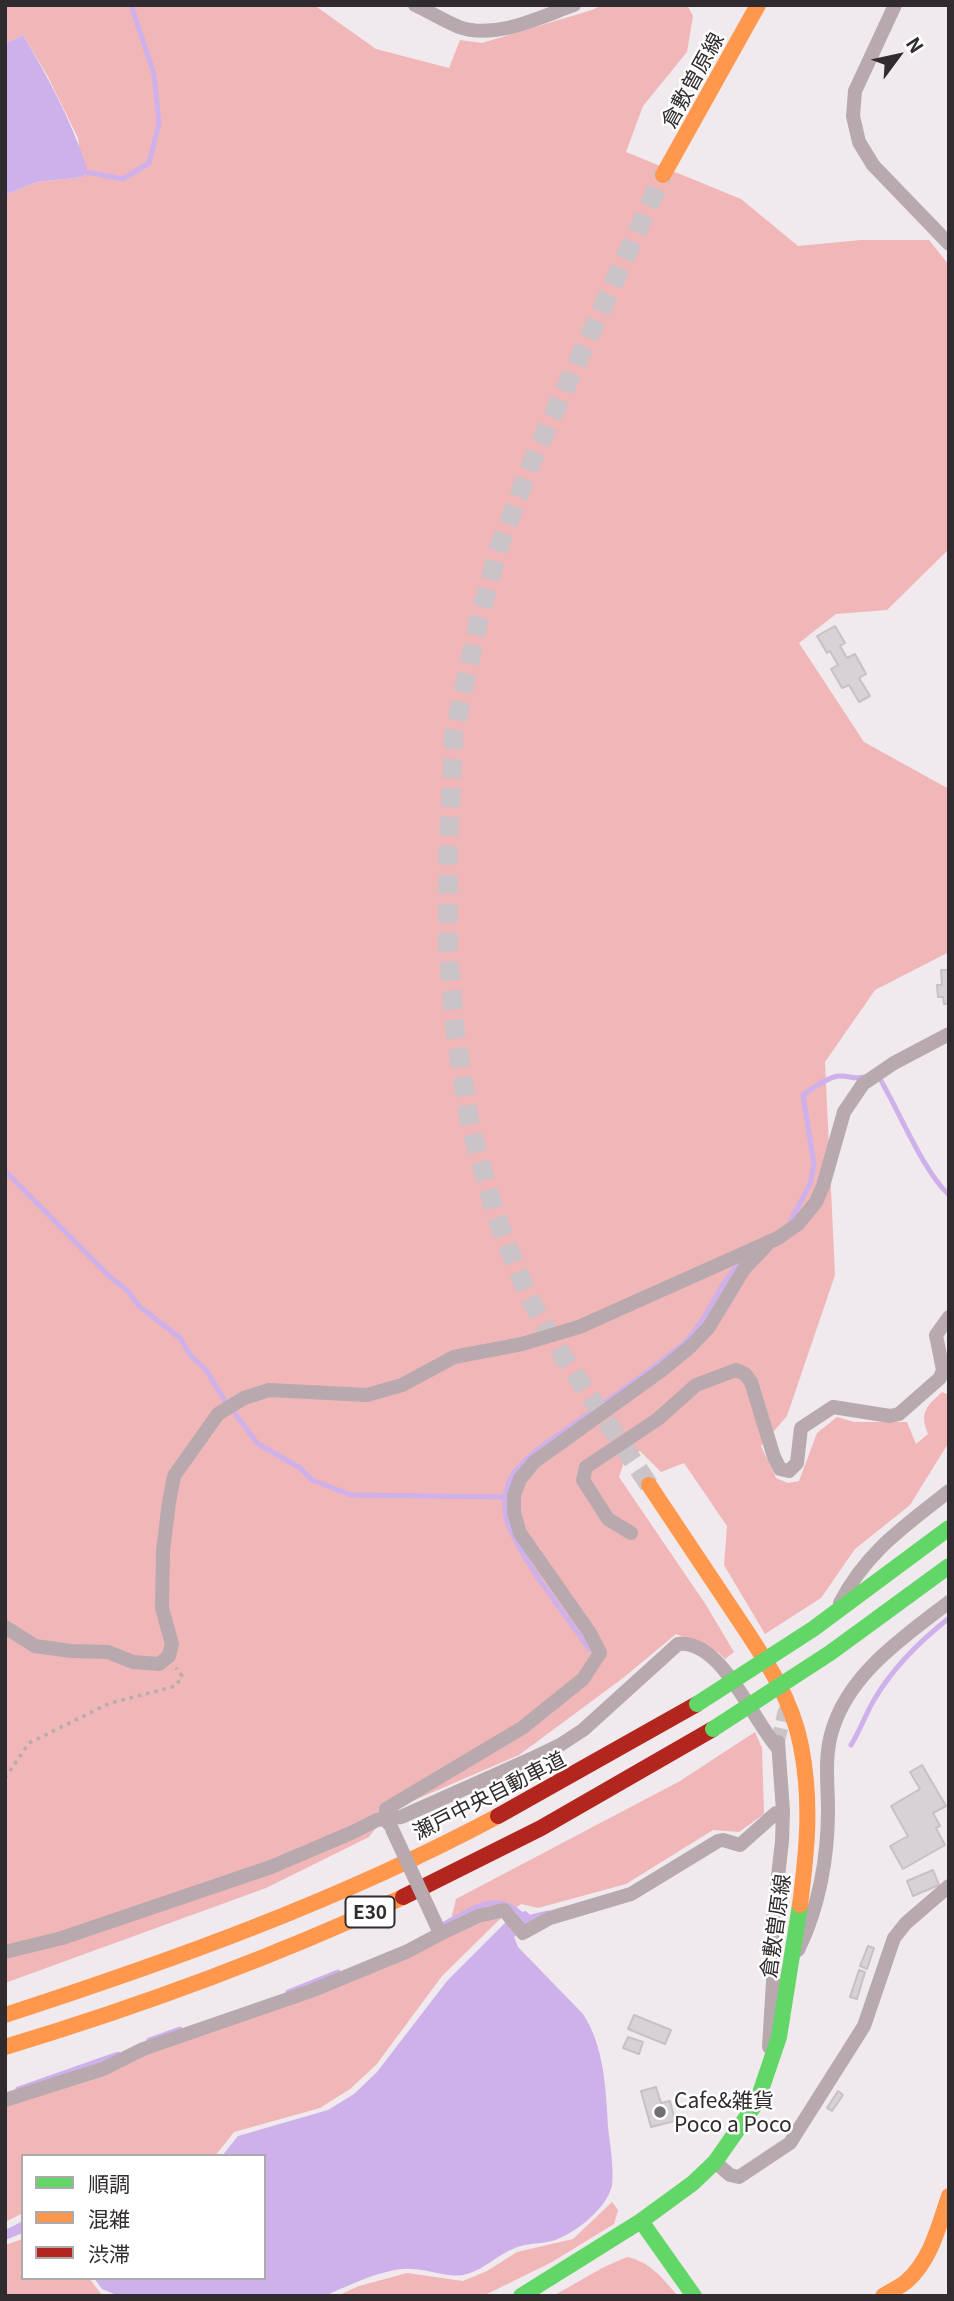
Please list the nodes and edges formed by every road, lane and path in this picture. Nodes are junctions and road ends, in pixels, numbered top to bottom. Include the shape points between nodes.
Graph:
1 (415, 5) edge
2 (575, 5) edge
3 (758, 5) edge
4 (895, 5) edge
5 (663, 175) tunnel mouth
6 (949, 244) edge
7 (949, 1034) edge
8 (768, 1242) junction
9 (949, 1317) edge
10 (649, 1485) tunnel mouth
11 (949, 1491) edge
12 (949, 1528) edge
13 (631, 1533) dead end
14 (949, 1566) edge
15 (949, 1602) edge
16 (5, 1627) edge
17 (169, 1656) junction
18 (795, 1688) tunnel mouth
19 (5, 1778) edge
20 (783, 1814) junction
21 (389, 1824) junction
22 (949, 1886) edge
23 (438, 1928) junction
24 (5, 1952) edge
25 (792, 1962) junction
26 (5, 2015) edge
27 (5, 2047) edge
28 (768, 2069) junction
29 (5, 2099) edge
30 (715, 2162) junction
31 (949, 2196) edge
32 (641, 2221) junction
33 (520, 2296) edge
34 (694, 2296) edge
35 (883, 2296) edge

1 - 2 street via 461,27 483,31
3 - 5 main road, 倉敷曽原線
4 - 6 street via 855,91 853,116 859,142 873,165
7 - 8 street via 863,1084 844,1112 816,1202 798,1224
8 - 17 street via 579,1327 454,1357 402,1385 367,1395 269,1390 218,1414 174,1476 163,1551 162,1608 172,1644
8 - 21 street via 691,1346 534,1462 520,1479 514,1495 520,1533 600,1653 583,1679 514,1734 386,1809
9 - 13 street via 936,1335 943,1370 940,1378 899,1414 833,1407 801,1428 797,1463 789,1471 780,1469 774,1457 745,1374 736,1370 696,1385 658,1419 586,1467 583,1480 608,1519
10 - 25 main road, 倉敷曽原線 via 775,1674 802,1745 808,1842
11 - 18 street via 882,1544 853,1577
12 - 26 main road, 瀬戸中央自動車道 / E30, bridge via 813,1629 697,1704 474,1829 347,1890 230,1938
14 - 27 main road, E30, bridge via 830,1653 713,1729 477,1861 229,1972
15 - 25 street via 864,1674 832,1730 826,1766 825,1858 808,1930
16 - 17 street via 35,1646 108,1653 133,1662 159,1664
17 - 19 path via 181,1676 176,1686 110,1703 29,1743
20 - 21 street via 778,1744 717,1659 693,1645 678,1644 583,1730 560,1745
20 - 23 street via 776,1813 740,1845 718,1841 631,1894 551,1918 523,1933 503,1910
20 - 28 street via 772,1929
21 - 23 street, bridge
21 - 24 street via 377,1820 271,1867 62,1938
22 - 30 street via 894,1938 864,2026 790,2143 739,2177
23 - 29 street via 408,1951 311,1991 143,2049 103,2069
25 - 28 main road, 倉敷曽原線 via 779,2037
28 - 30 main road, 倉敷曽原線 via 757,2102
30 - 32 main road, 倉敷曽原線
31 - 35 main road via 922,2261 907,2281
32 - 33 main road, 倉敷曽原線
32 - 34 main road

